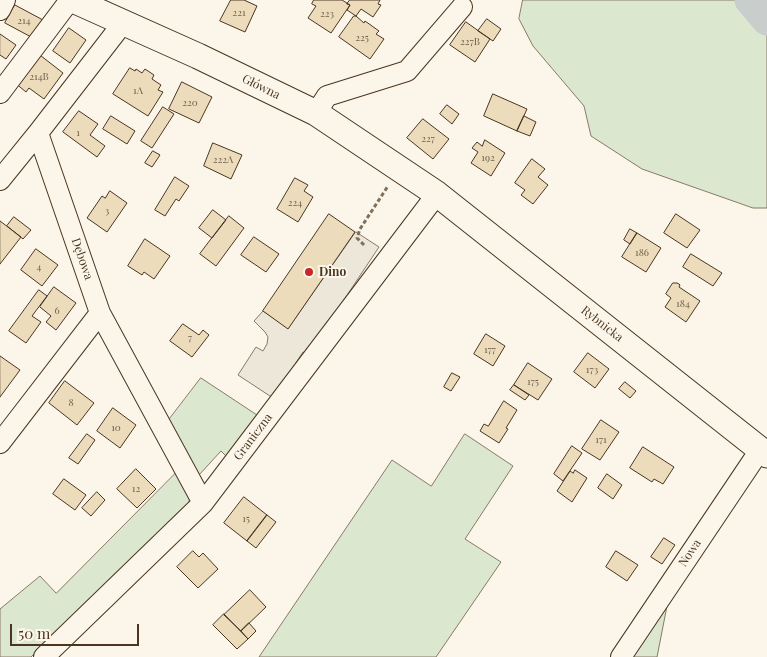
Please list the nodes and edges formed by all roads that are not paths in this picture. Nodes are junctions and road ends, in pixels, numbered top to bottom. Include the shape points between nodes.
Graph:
1 (5, 0) edge
2 (72, 0) edge
3 (462, 7) dead end
4 (0, 10) edge
5 (115, 13) edge
6 (0, 93) edge
7 (316, 113) junction
8 (38, 133) junction
9 (0, 180) edge
10 (437, 194) junction
11 (100, 313) junction
12 (0, 443) edge
13 (763, 452) edge
14 (203, 503) junction
15 (44, 657) edge
16 (621, 657) edge

1 - 4 street
2 - 5 main road, Główna
2 - 6 street
3 - 7 street via 407,71 327,96
5 - 7 main road, Główna
5 - 8 street
7 - 10 main road, Główna
8 - 9 street
8 - 11 street, Dębowa
10 - 13 main road, Rybnicka
10 - 14 street, Graniczna
11 - 12 street
11 - 14 street, Dębowa
13 - 16 street, Nowa
14 - 15 street, Graniczna

